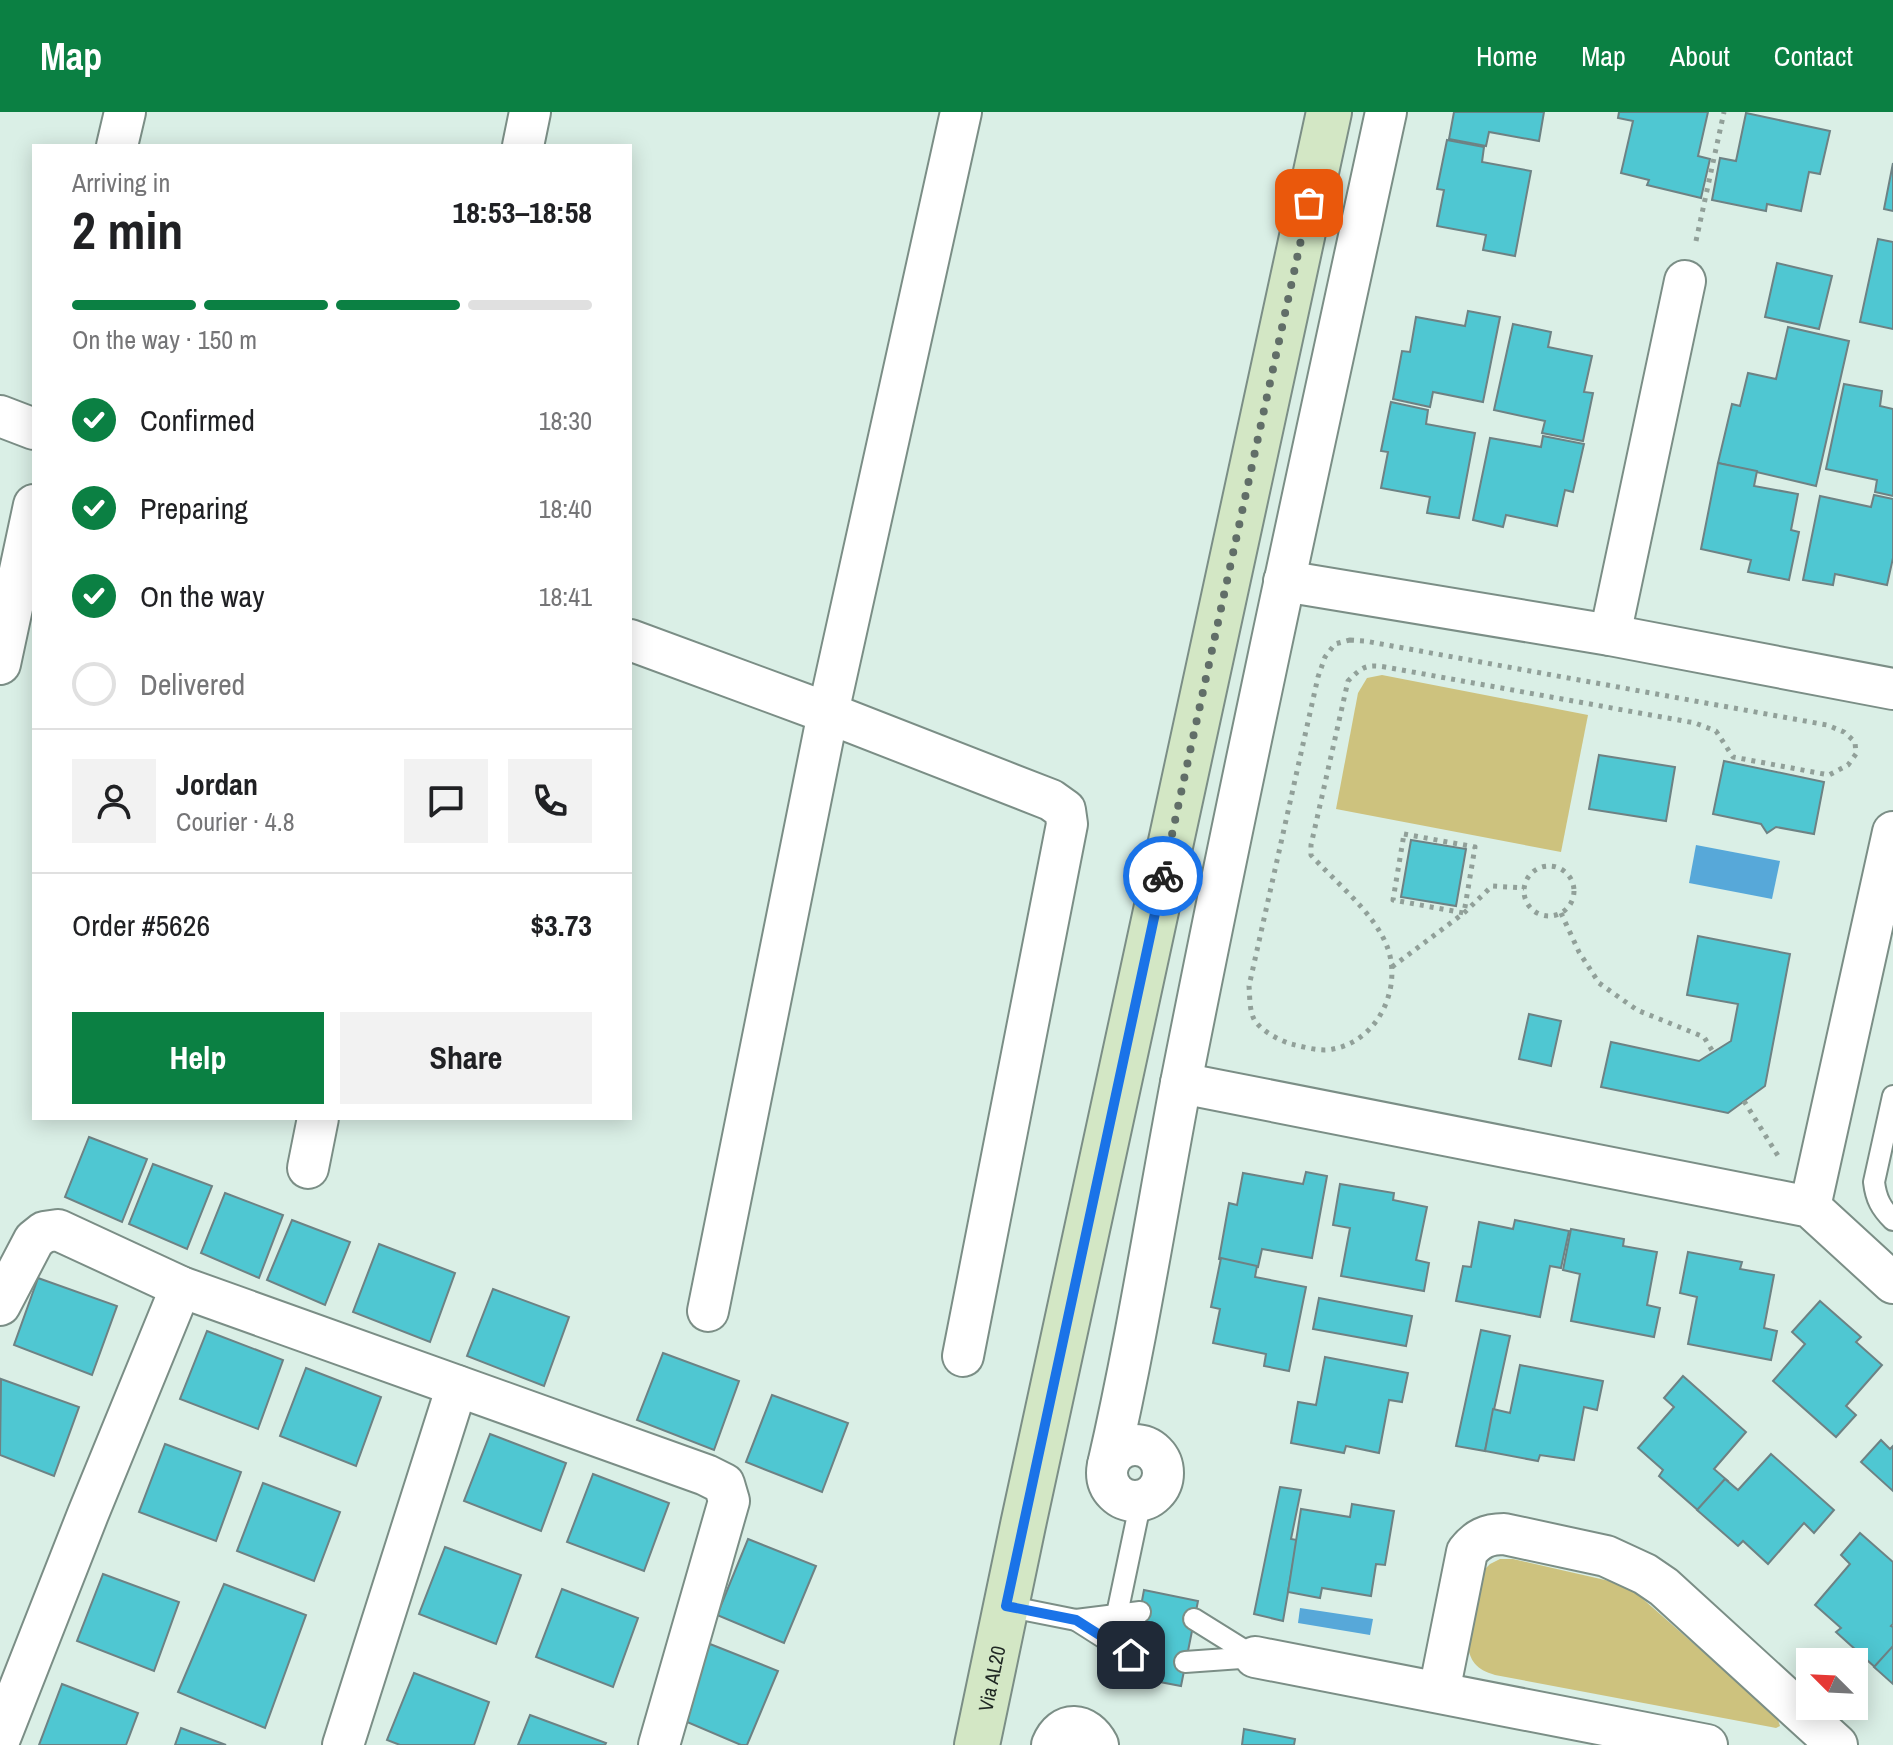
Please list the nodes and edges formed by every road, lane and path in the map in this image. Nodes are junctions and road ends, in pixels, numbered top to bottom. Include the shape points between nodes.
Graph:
1 (125, 112) edge
2 (530, 112) edge
3 (961, 112) edge
4 (1329, 112) edge
5 (1386, 112) edge
6 (1724, 112) edge
7 (117, 144) edge
8 (523, 144) edge
9 (1696, 241) dead end
10 (1685, 281) dead end
11 (0, 416) edge
12 (32, 428) edge
13 (32, 514) edge
14 (1284, 581) junction
15 (1610, 635) junction
16 (632, 641) edge
17 (0, 664) edge
18 (1893, 689) edge
19 (828, 713) junction
20 (1893, 832) edge
21 (1524, 888) junction
22 (1464, 913) junction
23 (1561, 913) junction
24 (1392, 967) junction
25 (1713, 1052) dead end
26 (1181, 1083) junction
27 (1893, 1096) edge
28 (1744, 1101) dead end
29 (318, 1120) edge
30 (1784, 1167) dead end
31 (308, 1168) dead end
32 (1810, 1207) junction
33 (1893, 1220) edge
34 (1893, 1283) edge
35 (181, 1287) junction
36 (0, 1305) edge
37 (708, 1311) dead end
38 (963, 1356) dead end
39 (457, 1386) junction
40 (1141, 1500) joint
41 (1006, 1606) junction
42 (1140, 1612) dead end
43 (1117, 1614) junction
44 (1194, 1619) dead end
45 (1076, 1620) junction
46 (1131, 1655) dead end
47 (1255, 1657) junction
48 (1185, 1662) dead end
49 (1439, 1692) junction
50 (0, 1738) edge
51 (343, 1745) edge
52 (659, 1745) edge
53 (977, 1745) edge
54 (1052, 1745) edge
55 (1098, 1745) edge
56 (1707, 1745) edge
57 (1837, 1745) edge

1 - 7 street
2 - 8 street
3 - 19 street
4 - 41 street, Via AL20
5 - 14 street
6 - 9 path
10 - 15 street
11 - 12 street
13 - 17 street
14 - 15 street
14 - 26 street
15 - 18 street
16 - 19 street
19 - 37 street
19 - 38 street via 1065,810 1067,824
20 - 32 street
21 - 22 path via 1492,886
21 - 23 path via 1527,903 1538,914
21 - 23 path via 1539,868 1564,870 1574,892
22 - 22 path via 1475,847 1404,834 1393,900
22 - 24 path
23 - 25 path via 1599,983 1637,1010 1704,1037
24 - 24 path via 1386,1006 1376,1023 1347,1044 1332,1049 1299,1046 1282,1041 1255,1021 1249,986 1318,677 1335,644 1365,641 1827,725 1855,742 1856,754 1848,765 1829,775 1733,757 1716,731 1695,723 1372,665 1360,668 1344,696 1311,855 1381,934
26 - 32 street
26 - 40 street via 1123,1401 1124,1455 1149,1448 1163,1472 1157,1490
27 - 33 lane via 1874,1182 1879,1204
28 - 30 path
29 - 31 street
32 - 34 street
35 - 36 street via 58,1230 34,1240
35 - 39 street
35 - 50 street
39 - 51 street
39 - 52 street via 724,1484 729,1501
40 - 43 lane
41 - 45 lane
41 - 53 street, Via AL20
42 - 43 lane
43 - 45 lane
44 - 47 lane
45 - 46 lane
47 - 48 lane
47 - 49 street
49 - 56 street
49 - 57 street via 1467,1552 1482,1537 1504,1534 1606,1556 1645,1574
54 - 55 street via 1058,1733 1076,1727 1086,1730

